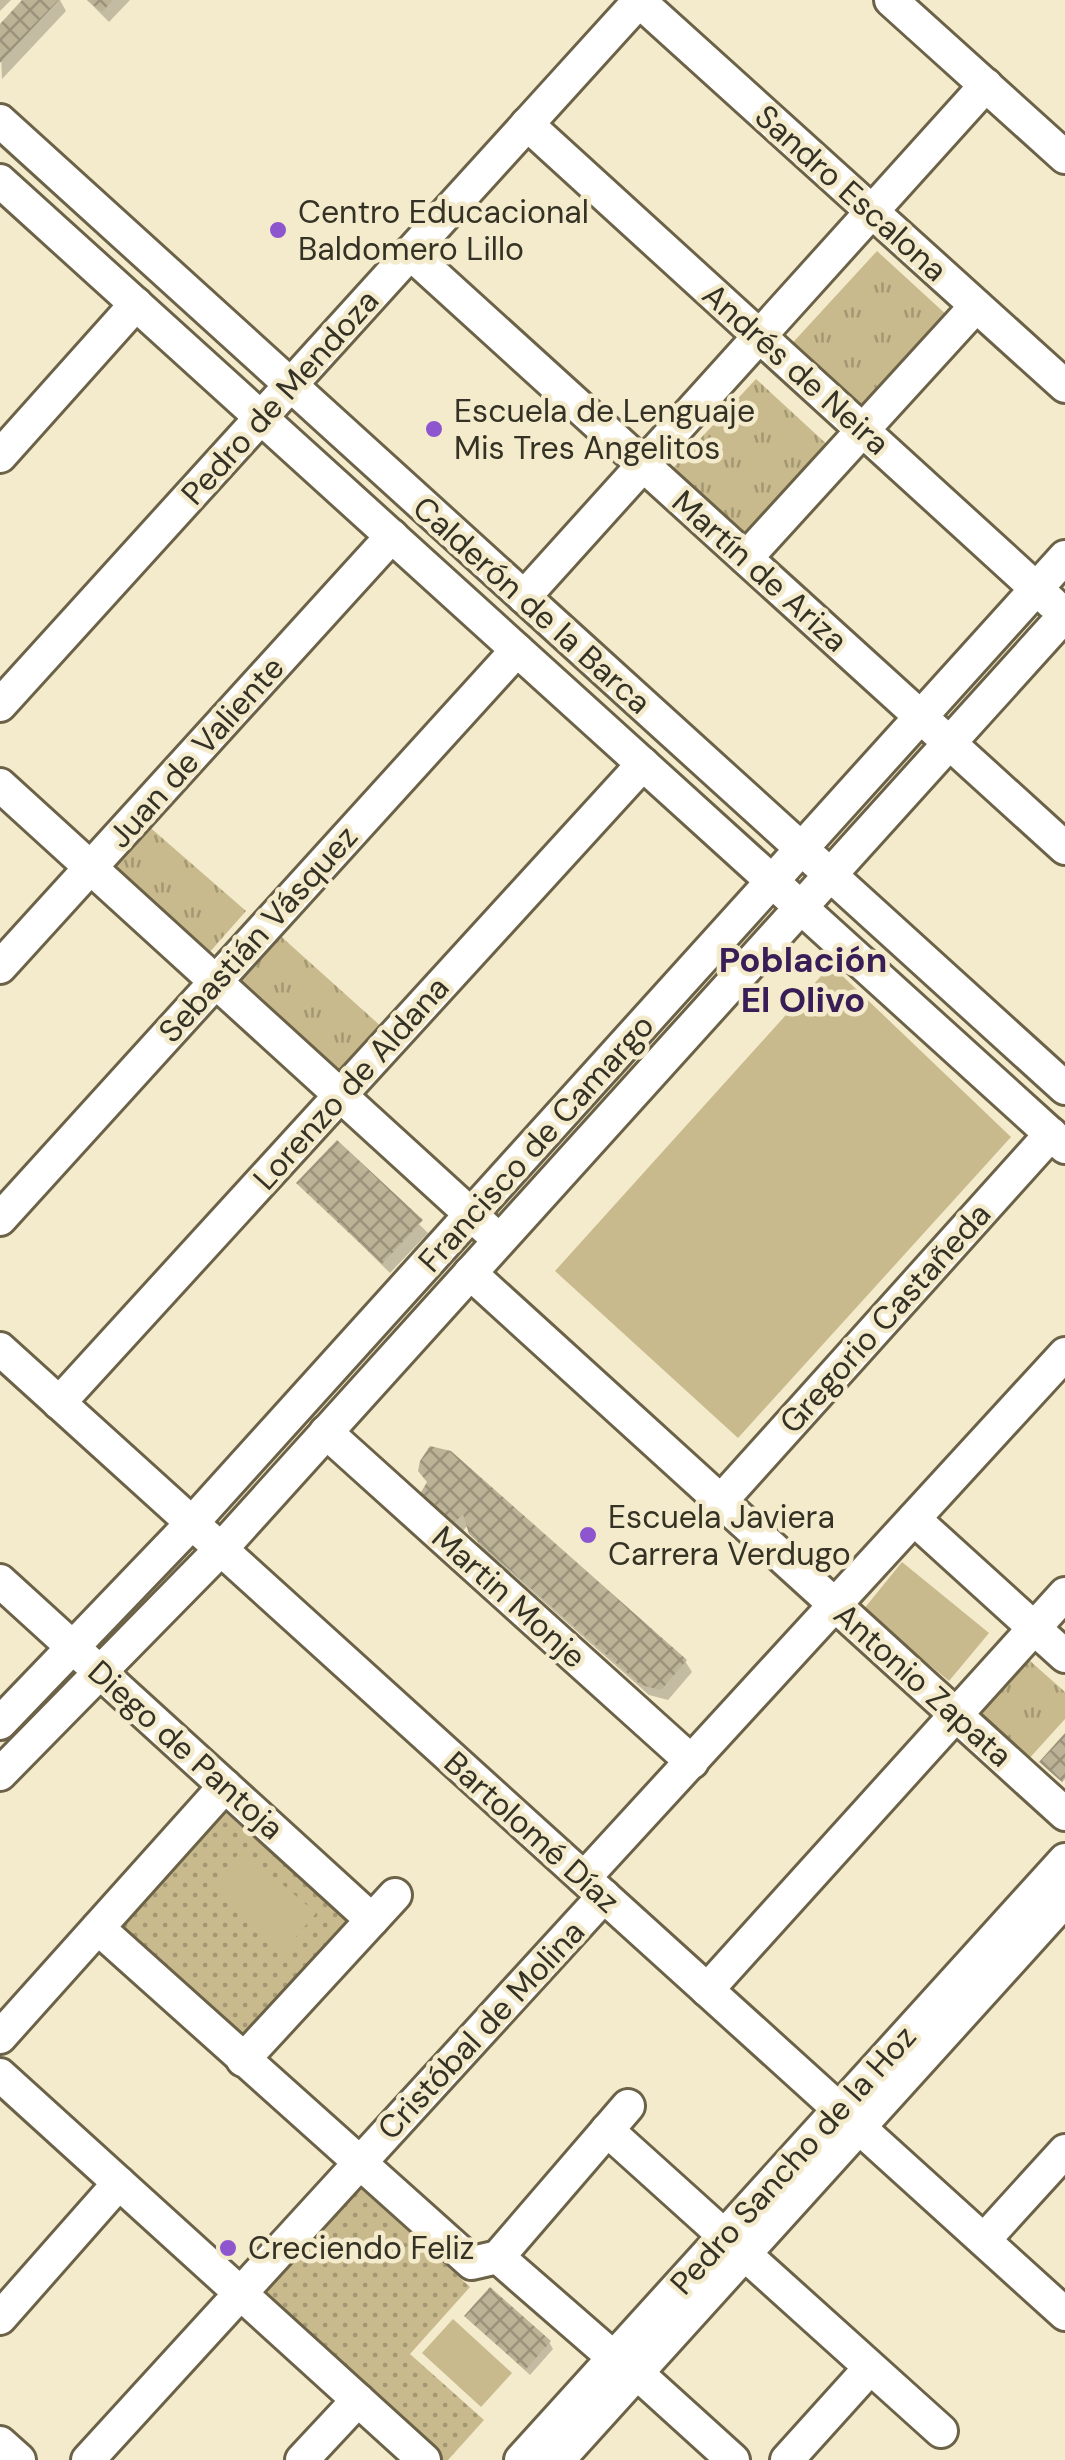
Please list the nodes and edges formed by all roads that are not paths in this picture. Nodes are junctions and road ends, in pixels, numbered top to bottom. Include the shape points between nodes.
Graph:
1 (639, 0) edge
2 (892, 0) edge
3 (986, 85) junction
4 (0, 121) edge
5 (528, 124) junction
6 (1065, 157) edge
7 (6, 200) edge
8 (873, 212) junction
9 (410, 254) junction
10 (136, 304) junction
11 (976, 306) junction
12 (762, 338) junction
13 (290, 386) junction
14 (1065, 386) edge
15 (261, 418) junction
16 (863, 430) junction
17 (0, 456) edge
18 (644, 465) junction
19 (392, 536) junction
20 (746, 558) junction
21 (1065, 558) edge
22 (1037, 589) junction
23 (524, 597) junction
24 (1065, 615) edge
25 (517, 650) junction
26 (0, 705) edge
27 (920, 717) junction
28 (949, 743) junction
29 (643, 764) junction
30 (0, 784) edge
31 (1065, 848) edge
32 (801, 849) junction
33 (91, 867) junction
34 (830, 875) junction
35 (772, 881) junction
36 (801, 908) junction
37 (0, 967) edge
38 (216, 981) junction
39 (1065, 1087) edge
40 (340, 1095) junction
41 (1058, 1140) edge
42 (471, 1214) junction
43 (0, 1219) edge
44 (500, 1240) junction
45 (470, 1273) junction
46 (0, 1349) edge
47 (1065, 1354) edge
48 (59, 1403) junction
49 (326, 1432) junction
50 (720, 1502) junction
51 (914, 1519) junction
52 (192, 1523) junction
53 (221, 1549) junction
54 (0, 1581) edge
55 (1065, 1594) edge
56 (834, 1606) junction
57 (1034, 1628) junction
58 (74, 1648) junction
59 (1065, 1656) edge
60 (103, 1674) junction
61 (956, 1715) junction
62 (0, 1723) edge
63 (692, 1762) junction
64 (0, 1774) edge
65 (225, 1786) junction
66 (1065, 1814) edge
67 (1065, 1860) edge
68 (594, 1887) junction
69 (395, 1895) dead end
70 (1065, 1900) edge
71 (372, 1920) junction
72 (98, 1928) junction
73 (707, 1990) junction
74 (0, 2037) edge
75 (243, 2060) junction
76 (0, 2076) edge
77 (849, 2118) junction
78 (1065, 2151) edge
79 (358, 2164) junction
80 (119, 2183) junction
81 (984, 2240) junction
82 (734, 2246) junction
83 (498, 2257) junction
84 (240, 2293) junction
85 (1, 2314) edge
86 (1065, 2314) edge
87 (626, 2366) junction
88 (870, 2368) junction
89 (358, 2400) junction
90 (941, 2431) dead end
91 (0, 2442) edge
92 (19, 2460) edge
93 (88, 2460) edge
94 (302, 2460) edge
95 (424, 2460) edge
96 (522, 2460) edge
97 (558, 2460) edge
98 (733, 2460) edge
99 (787, 2460) edge

1 - 5 street, Pedro de Mendoza
1 - 8 street, Sandro Escalona
2 - 3 street
3 - 6 street
3 - 8 street
4 - 13 street, Calderón de la Barca
5 - 9 street, Pedro de Mendoza
5 - 12 street, Andrés de Neira
7 - 10 street, Calderón de la Barca
8 - 11 street, Sandro Escalona
8 - 12 street
9 - 13 street, Pedro de Mendoza
9 - 18 street, Martín de Ariza
10 - 15 street, Calderón de la Barca
10 - 17 street
11 - 14 street, Sandro Escalona
11 - 16 street
12 - 16 street, Andrés de Neira
12 - 18 street
13 - 15 street, Pedro de Mendoza
13 - 23 street, Calderón de la Barca
15 - 19 street, Calderón de la Barca
15 - 26 street, Pedro de Mendoza
16 - 20 street
16 - 22 street, Andrés de Neira
18 - 20 street, Martín de Ariza
18 - 23 street
19 - 25 street, Calderón de la Barca
19 - 33 street, Juan de Valiente
20 - 27 street, Martín de Ariza
21 - 22 street, Francisco de Camargo
22 - 24 street, Andrés de Neira
22 - 27 street, Francisco de Camargo
23 - 32 street, Calderón de la Barca
24 - 28 street, Francisco de Camargo
25 - 29 street, Calderón de la Barca
25 - 38 street, Sebastián Vásquez
27 - 28 street, Martín de Ariza
27 - 32 street, Francisco de Camargo
28 - 31 street, Martín de Ariza
28 - 34 street, Francisco de Camargo
29 - 35 street, Calderón de la Barca
29 - 40 street, Lorenzo de Aldana
30 - 33 street
32 - 34 street, Calderón de la Barca
32 - 35 street, Francisco de Camargo
33 - 37 street, Juan de Valiente
33 - 38 street
34 - 36 street, Francisco de Camargo
34 - 39 street, Calderón de la Barca
35 - 36 street, Calderón de la Barca
35 - 42 street, Francisco de Camargo
36 - 41 street, Calderón de la Barca
36 - 44 street, Francisco de Camargo
38 - 40 street
38 - 43 street, Sebastián Vásquez
40 - 42 street
40 - 48 street, Lorenzo de Aldana
41 - 50 street, Gregorio Castañeda
42 - 44 street
42 - 52 street, Francisco de Camargo
44 - 45 street, Francisco de Camargo
45 - 49 street, Francisco de Camargo
45 - 50 street, Antonio Zapata
46 - 48 street, Bartolomé Díaz
47 - 51 street, Cristóbal de Molina
48 - 52 street, Bartolomé Díaz
49 - 53 street, Francisco de Camargo
49 - 63 street, Martin Monje
50 - 56 street, Antonio Zapata
51 - 56 street, Cristóbal de Molina
51 - 57 street
52 - 53 street, Bartolomé Díaz
52 - 58 street, Francisco de Camargo
53 - 60 street, Francisco de Camargo
53 - 68 street, Bartolomé Díaz
54 - 58 street, Diego de Pantoja
55 - 57 street
56 - 61 street, Antonio Zapata
56 - 63 street, Cristóbal de Molina
57 - 59 street
57 - 61 street
58 - 60 street, Diego de Pantoja
58 - 62 street, Francisco de Camargo
60 - 64 street, Francisco de Camargo
60 - 65 street, Diego de Pantoja
61 - 66 street, Antonio Zapata
61 - 73 street
63 - 68 street, Cristóbal de Molina
65 - 71 street, Diego de Pantoja
65 - 72 street
67 - 77 street, Pedro Sancho de la Hoz
68 - 73 street, Bartolomé Díaz
68 - 79 street, Cristóbal de Molina
69 - 71 street
70 - 77 street, Pedro Sancho de la Hoz
71 - 75 street
72 - 74 street
72 - 75 street
73 - 77 street, Bartolomé Díaz
75 - 79 street
76 - 80 street
77 - 81 street, Bartolomé Díaz
77 - 82 street, Pedro Sancho de la Hoz
78 - 81 street
79 - 83 street via 466,2260 479,2264
79 - 84 street, Cristóbal de Molina
80 - 84 street
80 - 85 street
81 - 86 street, Bartolomé Díaz
82 - 83 street via 618,2118
82 - 87 street, Pedro Sancho de la Hoz
82 - 88 street
83 - 87 street
84 - 89 street
84 - 93 street, Cristóbal de Molina
87 - 96 street, Pedro Sancho de la Hoz
87 - 97 street, Pedro Sancho de la Hoz
87 - 98 street
88 - 90 street
88 - 99 street
89 - 94 street
89 - 95 street
91 - 92 street

